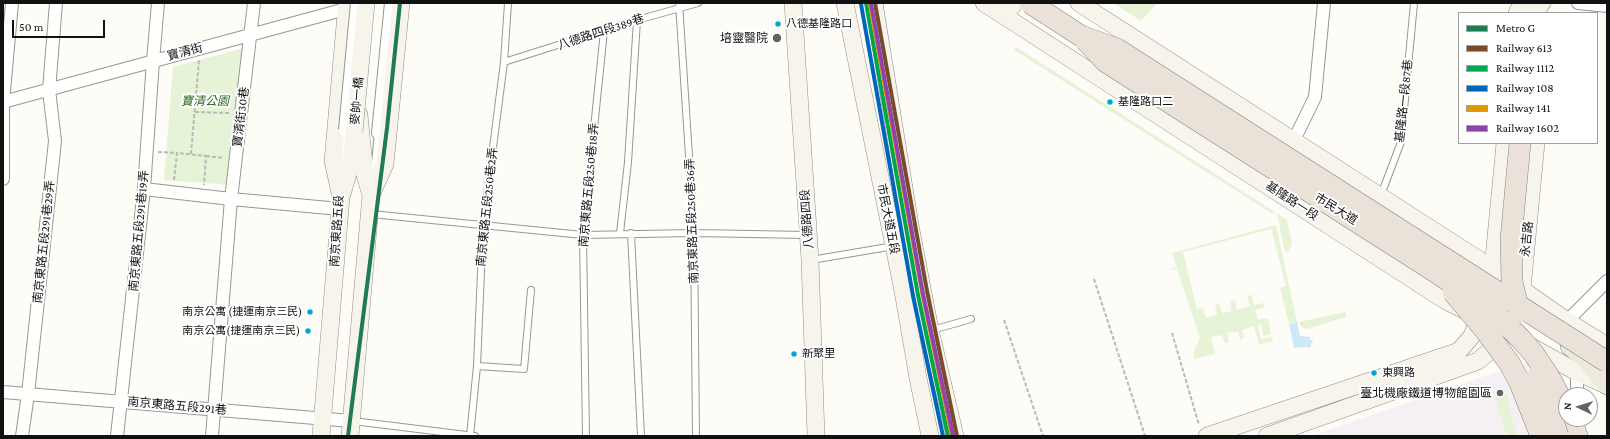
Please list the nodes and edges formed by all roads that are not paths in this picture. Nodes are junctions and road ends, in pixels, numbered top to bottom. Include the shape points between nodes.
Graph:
1 (12, 3) edge
2 (56, 3) edge
3 (158, 3) edge
4 (254, 3) edge
5 (368, 3) edge
6 (391, 3) edge
7 (401, 3) edge
8 (508, 3) edge
9 (698, 3) edge
10 (793, 3) edge
11 (845, 3) edge
12 (874, 3) edge
13 (984, 3) edge
14 (1030, 3) edge
15 (1079, 3) edge
16 (1324, 3) edge
17 (1414, 3) edge
18 (1522, 3) edge
19 (1526, 3) edge
20 (1542, 3) edge
21 (1578, 3) edge
22 (350, 5) edge
23 (679, 5) edge
24 (1607, 6) edge
25 (1009, 9) edge
26 (1518, 12) edge
27 (1530, 12) edge
28 (1536, 12) edge
29 (637, 20) junction
30 (604, 31) junction
31 (251, 34) junction
32 (1079, 34) junction
33 (153, 61) junction
34 (504, 62) junction
35 (49, 90) junction
36 (3, 102) edge
37 (349, 131) junction
38 (378, 133) joint
39 (1294, 140) junction
40 (1505, 144) edge
41 (1520, 144) edge
42 (1536, 144) edge
43 (3, 180) edge
44 (144, 189) junction
45 (371, 196) junction
46 (1381, 196) junction
47 (231, 199) junction
48 (341, 203) junction
49 (369, 214) junction
50 (483, 225) junction
51 (620, 233) junction
52 (631, 233) junction
53 (694, 233) junction
54 (583, 235) junction
55 (807, 235) junction
56 (914, 243) junction
57 (894, 246) junction
58 (810, 260) junction
59 (1491, 277) junction
60 (1607, 281) edge
61 (532, 290) dead end
62 (1519, 296) junction
63 (1479, 318) junction
64 (971, 319) dead end
65 (1567, 321) junction
66 (930, 330) junction
67 (1504, 331) junction
68 (1607, 346) edge
69 (1607, 362) edge
70 (477, 366) junction
71 (1577, 372) junction
72 (1607, 385) edge
73 (1577, 387) edge
74 (3, 392) edge
75 (1558, 393) edge
76 (28, 394) junction
77 (121, 402) junction
78 (215, 410) junction
79 (322, 419) junction
80 (350, 429) edge
81 (1575, 429) edge
82 (1204, 433) edge
83 (22, 436) edge
84 (117, 436) edge
85 (212, 436) edge
86 (321, 436) edge
87 (472, 436) edge
88 (586, 436) edge
89 (641, 436) edge
90 (696, 436) edge
91 (816, 436) edge
92 (930, 436) edge
93 (955, 436) edge
94 (1267, 436) edge
95 (1541, 436) edge

1 - 36 street
2 - 35 street, 南京東路五段291巷29弄
3 - 33 street, 南京東路五段291巷19弄
4 - 31 street, 寶清街30巷
5 - 22 street, 寶清街
5 - 37 main road, 麥帥一橋, bridge
5 - 45 main road, 麥帥一橋 via 359,113 365,175
6 - 38 street
7 - 45 main road via 385,164
8 - 34 lane, 南京東路五段250巷2弄
9 - 23 lane, 八德路四段389巷
10 - 55 main road, 八德路四段
11 - 57 main road, 市民大道五段
12 - 56 main road, 市民大道五段
13 - 25 main road, 基隆路一段
14 - 32 highway, bridge
15 - 39 main road
16 - 39 street via 1315,97
17 - 46 lane, 基隆路一段87巷 via 1401,142
18 - 26 main road
19 - 27 main road
20 - 28 main road
21 - 24 street
22 - 31 street, 寶清街
22 - 37 street, bridge
22 - 48 main road, 南京東路五段 via 333,161
23 - 29 lane, 八德路四段389巷
23 - 53 lane, 南京東路五段250巷36弄
25 - 63 main road, 基隆路一段 via 1446,301
29 - 30 lane, 八德路四段389巷
29 - 51 lane via 628,162
30 - 34 lane, 八德路四段389巷
30 - 54 lane, 南京東路五段250巷18弄
31 - 33 street, 寶清街
31 - 47 street, 寶清街30巷
32 - 59 highway, bridge via 1112,46 1460,268
32 - 69 highway, bridge via 1117,49
32 - 75 highway, 市民大道, bridge via 1106,62 1488,307 1534,354
32 - 95 highway, 市民大道, bridge via 1102,60 1428,269 1449,288 1497,345 1520,383
33 - 35 street, 寶清街
33 - 44 street, 南京東路五段291巷19弄
34 - 50 lane, 南京東路五段250巷2弄
35 - 36 street, 寶清街
35 - 76 street, 南京東路五段291巷29弄 via 55,141
36 - 43 street
37 - 48 main road, 麥帥一橋 via 351,163
38 - 45 lane
39 - 46 main road
40 - 59 main road
41 - 81 highway, bridge via 1511,239 1512,282 1530,351
42 - 62 main road, 永吉路
44 - 47 street
44 - 77 street, 南京東路五段291巷19弄
45 - 49 main road
46 - 59 main road
47 - 48 street
47 - 78 street, 寶清街30巷
48 - 79 main road, 南京東路五段
49 - 50 lane
49 - 80 main road
50 - 54 lane
50 - 70 lane, 南京東路五段250巷2弄
51 - 52 lane
51 - 54 lane
52 - 53 lane
52 - 89 lane
53 - 55 lane
53 - 90 lane, 南京東路五段250巷36弄
54 - 88 lane, 南京東路五段250巷18弄
55 - 58 main road, 八德路四段
56 - 57 lane
56 - 66 main road, 市民大道五段
57 - 58 lane
57 - 92 main road, 市民大道五段
58 - 91 main road, 八德路四段
59 - 62 highway
59 - 63 main road
60 - 65 street
61 - 70 lane via 524,369
62 - 65 main road
62 - 67 main road, 永吉路
62 - 72 main road via 1533,314 1587,360
63 - 67 main road, 基隆路一段
63 - 82 main road via 1472,336 1459,351
64 - 66 lane
65 - 68 main road
66 - 93 main road, 市民大道五段
67 - 71 main road, 基隆路一段
67 - 94 main road via 1492,349 1478,361
70 - 87 lane, 南京東路五段250巷2弄
71 - 72 main road, 基隆路一段
71 - 73 street
74 - 76 street, 南京東路五段291巷
76 - 77 street, 南京東路五段291巷
76 - 83 street, 南京東路五段291巷29弄
77 - 78 street, 南京東路五段291巷
77 - 84 street, 南京東路五段291巷19弄
78 - 79 street, 南京東路五段291巷
78 - 85 street, 寶清街30巷
79 - 80 street, 南京東路五段291巷
79 - 86 main road, 南京東路五段
80 - 87 lane

